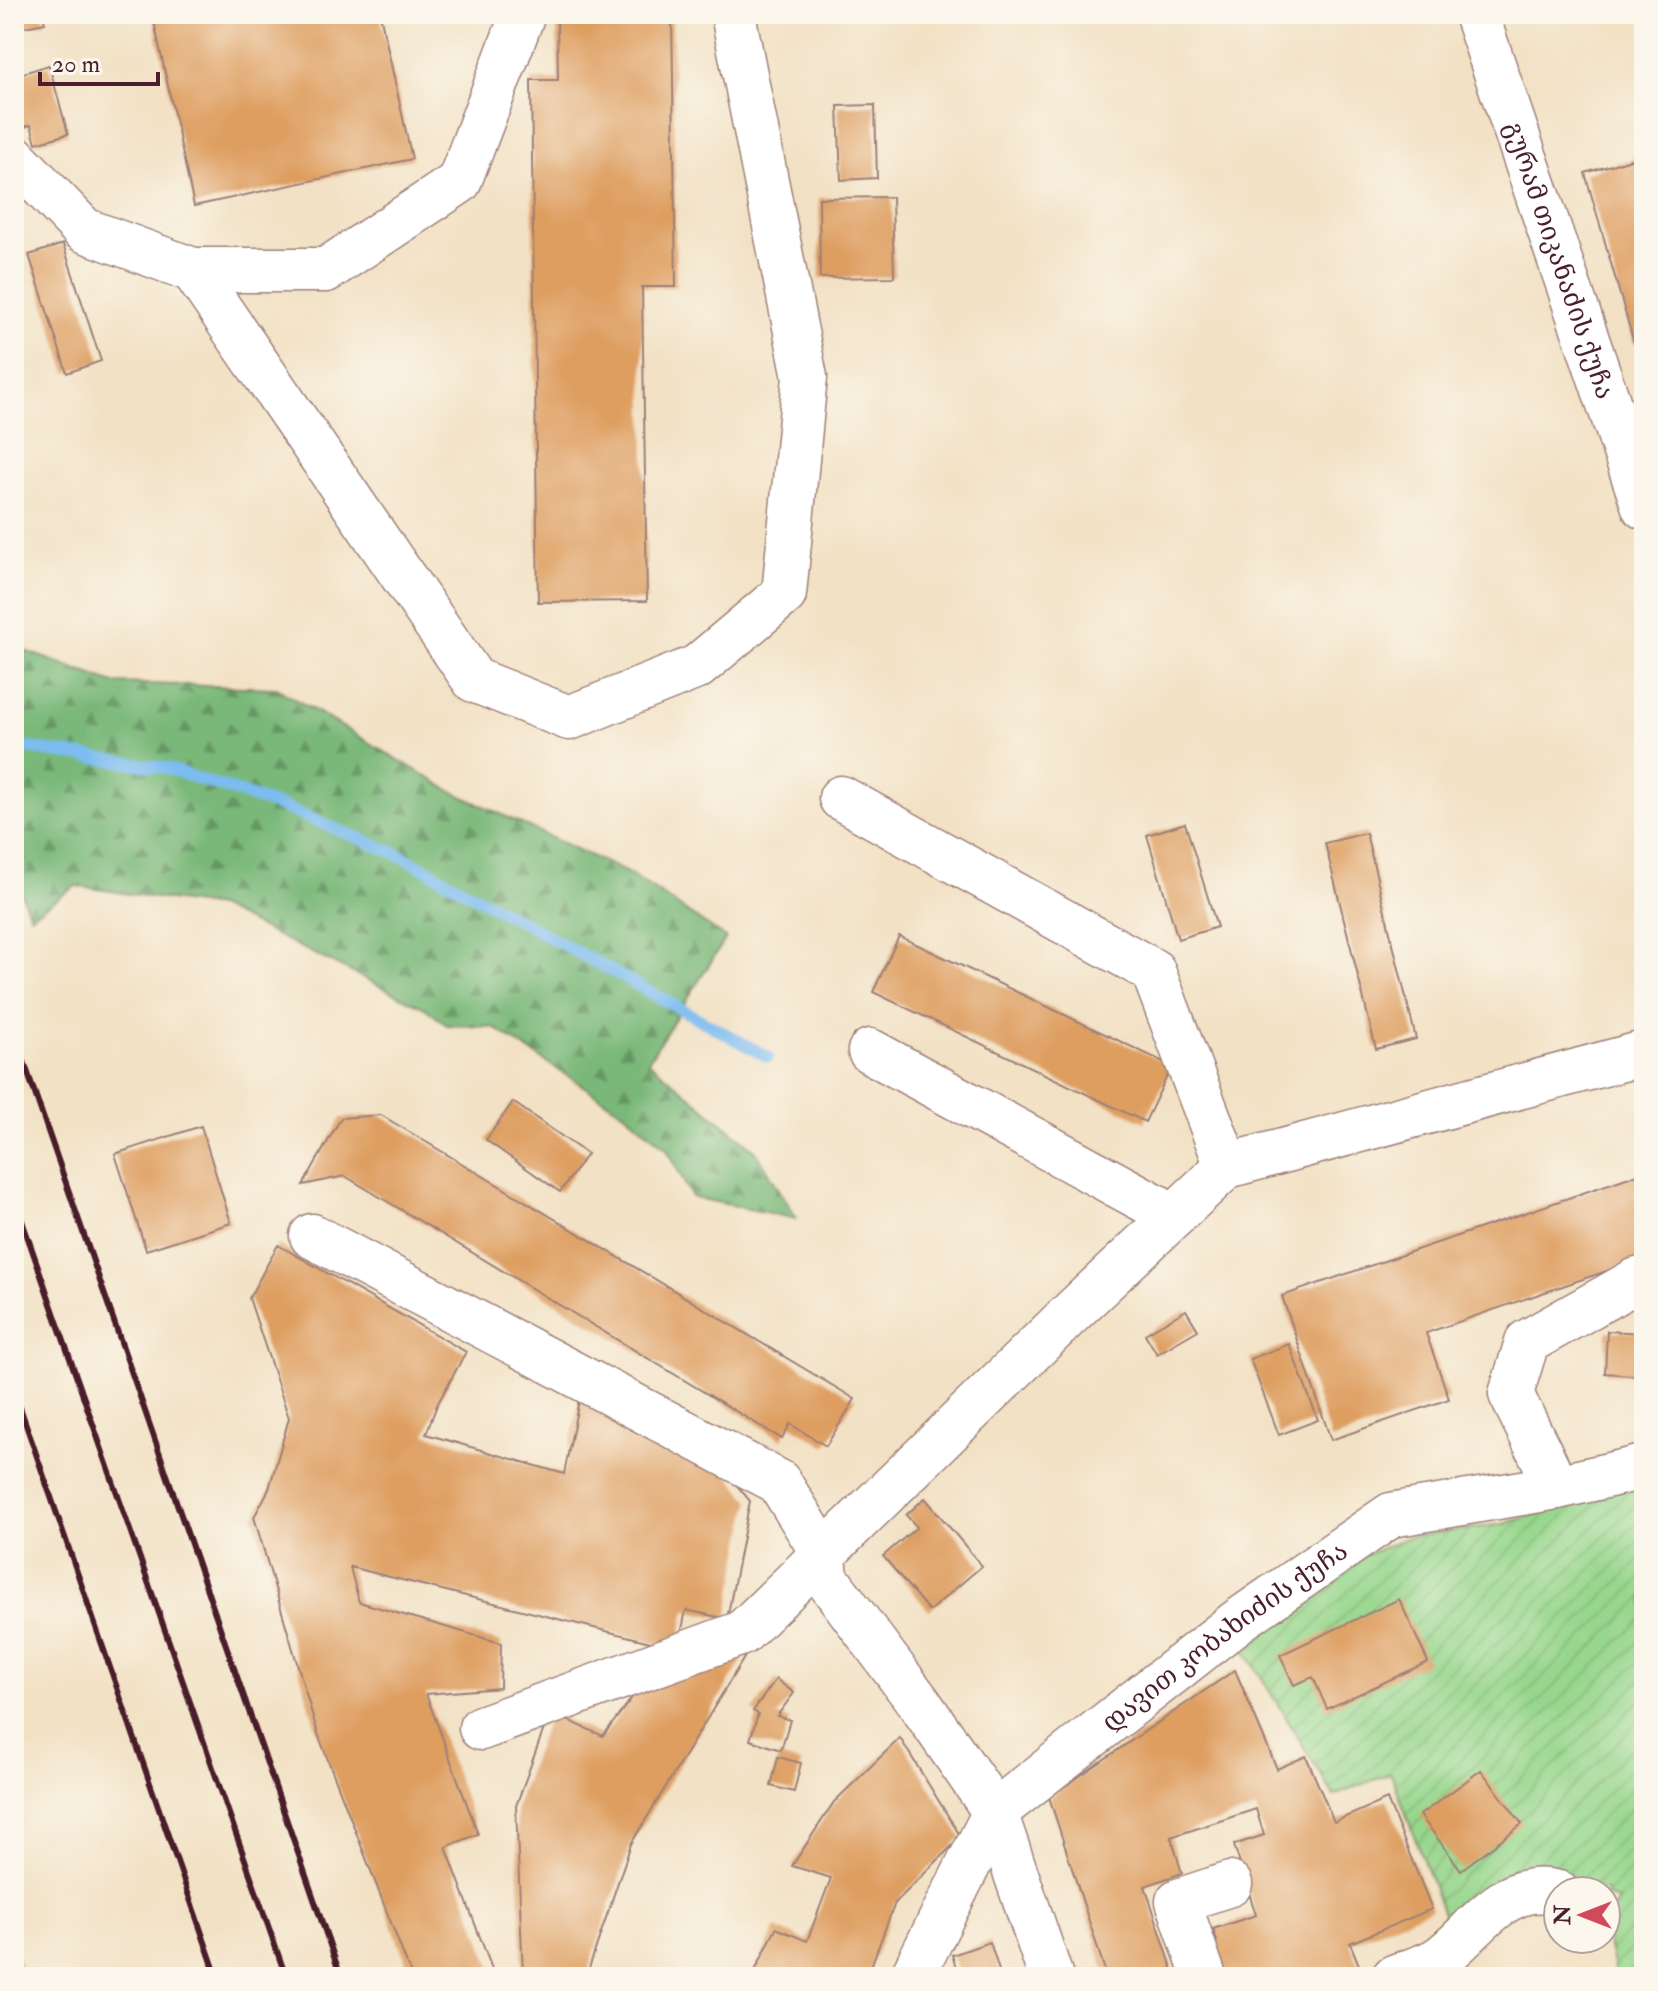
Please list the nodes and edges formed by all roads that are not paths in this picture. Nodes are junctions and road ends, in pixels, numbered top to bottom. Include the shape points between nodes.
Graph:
1 (523, 14) edge
2 (733, 14) edge
3 (1476, 14) edge
4 (14, 157) edge
5 (193, 270) junction
6 (1644, 507) edge
7 (841, 798) dead end
8 (870, 1051) dead end
9 (1644, 1053) edge
10 (1227, 1166) junction
11 (1174, 1216) junction
12 (312, 1236) dead end
13 (1644, 1279) edge
14 (1644, 1467) edge
15 (1557, 1487) junction
16 (824, 1555) junction
17 (481, 1728) dead end
18 (995, 1812) junction
19 (1230, 1884) dead end
20 (1542, 1890) edge
21 (912, 1977) edge
22 (1051, 1977) edge
23 (1204, 1977) edge
24 (1394, 1977) edge

1 - 5 street via 459,182 326,270
2 - 5 street via 805,377 784,594 697,667 569,718 474,680
3 - 6 street, გურამ თიკანაძის ქუჩა
4 - 5 street via 84,230
7 - 10 street via 1153,971
8 - 11 street
9 - 10 street
10 - 11 street
11 - 16 street
12 - 16 street via 779,1482
13 - 15 street via 1527,1342 1511,1394
14 - 15 street, დავით კობახიძის ქუჩა
15 - 18 street, დავით კობახიძის ქუჩა via 1391,1515 1238,1621
16 - 17 street via 742,1633
16 - 18 street via 826,1578
18 - 21 street
18 - 22 street
19 - 23 street via 1178,1901
20 - 24 street via 1521,1893 1492,1909 1438,1960

